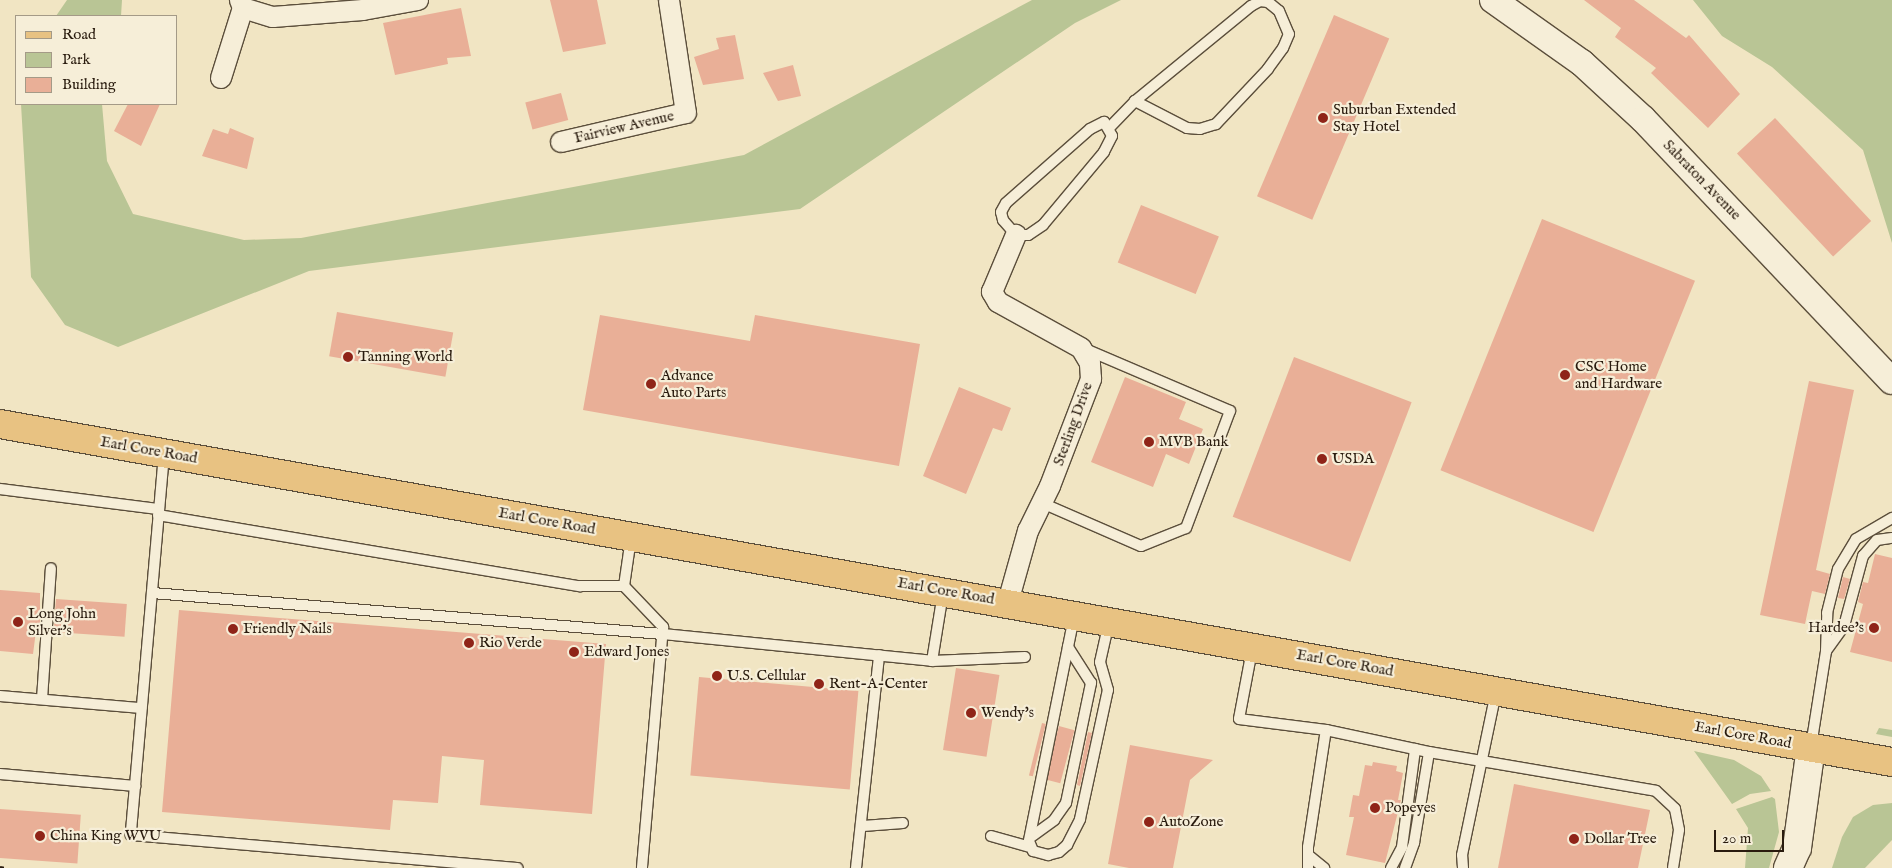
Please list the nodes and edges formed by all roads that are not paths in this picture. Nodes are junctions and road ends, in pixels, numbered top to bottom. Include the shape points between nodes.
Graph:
1 (418, 0) edge
2 (669, 0) edge
3 (1493, 0) edge
4 (242, 4) edge
5 (221, 78) dead end
6 (1135, 101) junction
7 (1110, 127) junction
8 (561, 142) dead end
9 (1016, 235) junction
10 (1081, 348) junction
11 (1892, 381) edge
12 (0, 424) edge
13 (164, 453) junction
14 (0, 490) edge
15 (1042, 503) junction
16 (158, 512) junction
17 (1892, 518) edge
18 (632, 536) junction
19 (1892, 538) edge
20 (51, 568) dead end
21 (624, 586) junction
22 (944, 591) junction
23 (152, 593) junction
24 (1008, 602) junction
25 (1075, 614) junction
26 (1110, 620) junction
27 (663, 634) junction
28 (1253, 646) junction
29 (1068, 647) junction
30 (1826, 651) junction
31 (879, 655) junction
32 (1025, 657) dead end
33 (932, 661) junction
34 (1496, 692) junction
35 (0, 696) edge
36 (42, 699) junction
37 (142, 708) junction
38 (1326, 730) junction
39 (1810, 747) junction
40 (1415, 749) junction
41 (1429, 752) junction
42 (1482, 761) junction
43 (1892, 762) edge
44 (0, 774) edge
45 (135, 786) junction
46 (903, 823) dead end
47 (863, 826) junction
48 (991, 836) dead end
49 (1030, 842) junction
50 (1308, 854) junction
51 (518, 868) edge
52 (642, 868) edge
53 (856, 868) edge
54 (1308, 868) edge
55 (1324, 868) edge
56 (1391, 868) edge
57 (1405, 868) edge
58 (1463, 868) edge
59 (1673, 868) edge
60 (1788, 868) edge

1 - 4 street via 363,10 273,17
2 - 8 street, Fairview Avenue via 686,113
3 - 11 street, Sabraton Avenue via 1582,63 1642,119
4 - 5 street
6 - 6 lane via 1187,128 1200,129 1216,124 1284,48 1289,34 1279,11 1268,2 1260,1 1251,6
6 - 7 lane
7 - 9 lane via 1112,136 1104,152 1078,185 1043,225 1028,235
7 - 9 lane via 1104,122 1097,124 1006,203 1001,212 1003,220
9 - 10 street via 992,292 998,302
10 - 15 street, Sterling Drive via 1090,363 1091,379
10 - 15 lane via 1230,411 1186,528 1140,546
12 - 13 main road, Earl Core Road
13 - 16 lane
13 - 18 main road, Earl Core Road
14 - 16 lane
15 - 24 street, Sterling Drive via 1028,531
16 - 21 lane via 580,586
16 - 23 lane
17 - 30 lane via 1856,539 1838,569 1827,613
18 - 21 lane
18 - 22 main road, Earl Core Road
19 - 30 lane via 1877,540 1863,556 1844,626
20 - 36 lane
21 - 27 lane via 663,627
22 - 24 main road, Earl Core Road
22 - 33 lane
23 - 27 lane
23 - 37 lane
24 - 25 main road, Earl Core Road
25 - 26 main road, Earl Core Road
25 - 29 lane
26 - 28 main road, Earl Core Road
26 - 49 lane via 1100,662 1108,690 1080,819 1067,845 1059,852 1048,855
27 - 31 lane
27 - 52 lane
28 - 34 main road, Earl Core Road
28 - 38 lane via 1239,718
29 - 49 lane
29 - 49 lane via 1091,683 1066,803 1054,820
30 - 39 lane
31 - 33 lane
31 - 47 lane
32 - 33 lane
34 - 39 main road, Earl Core Road
34 - 42 lane
35 - 36 lane
36 - 37 lane
37 - 45 lane
38 - 40 lane
38 - 50 lane
39 - 43 main road, Earl Core Road
39 - 60 main road via 1797,848
40 - 41 lane
40 - 56 lane via 1402,847
41 - 42 lane
41 - 57 lane via 1414,843
42 - 58 lane via 1462,855
42 - 59 lane via 1656,791 1676,809 1679,830
44 - 45 lane
45 - 51 lane via 131,835
46 - 47 lane
47 - 53 lane
48 - 49 lane
50 - 54 lane
50 - 55 lane

